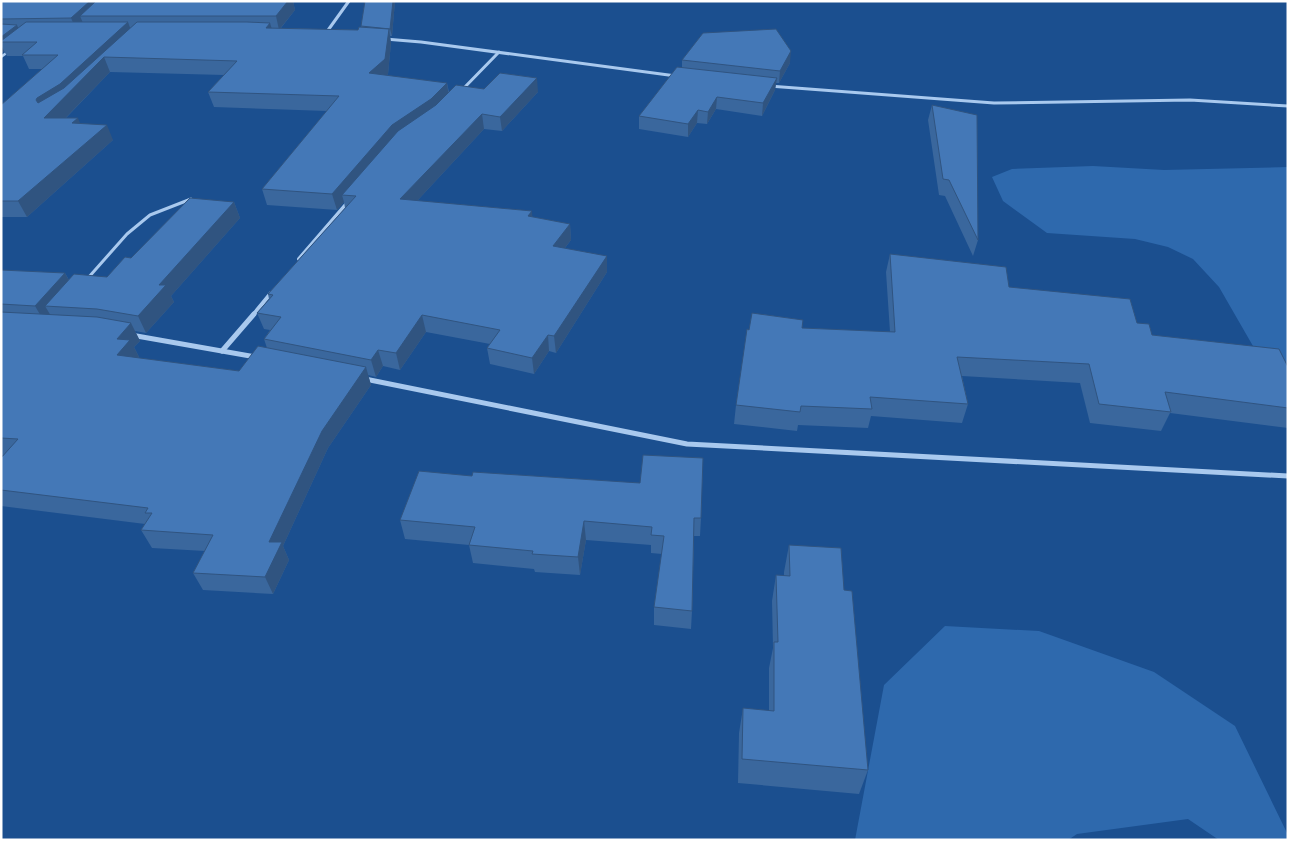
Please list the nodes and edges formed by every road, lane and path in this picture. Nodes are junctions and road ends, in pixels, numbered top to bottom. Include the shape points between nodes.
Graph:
1 (348, 1) edge
2 (334, 36) edge
3 (382, 39) edge
4 (15, 46) edge
5 (499, 52) junction
6 (1, 57) edge
7 (683, 76) edge
8 (760, 86) edge
9 (455, 97) edge
10 (1288, 106) edge
11 (354, 195) edge
12 (192, 199) edge
13 (297, 262) edge
14 (83, 284) edge
15 (272, 292) edge
16 (125, 334) edge
17 (222, 351) junction
18 (266, 359) edge
19 (354, 377) edge
20 (1288, 476) edge

1 - 2 street via 324,35
3 - 5 street
4 - 6 lane
5 - 7 street
5 - 9 street
8 - 10 street via 994,103 1190,100
11 - 13 street
12 - 14 lane via 150,215 127,234
15 - 17 street
16 - 17 street
17 - 18 street
19 - 20 street via 688,444

